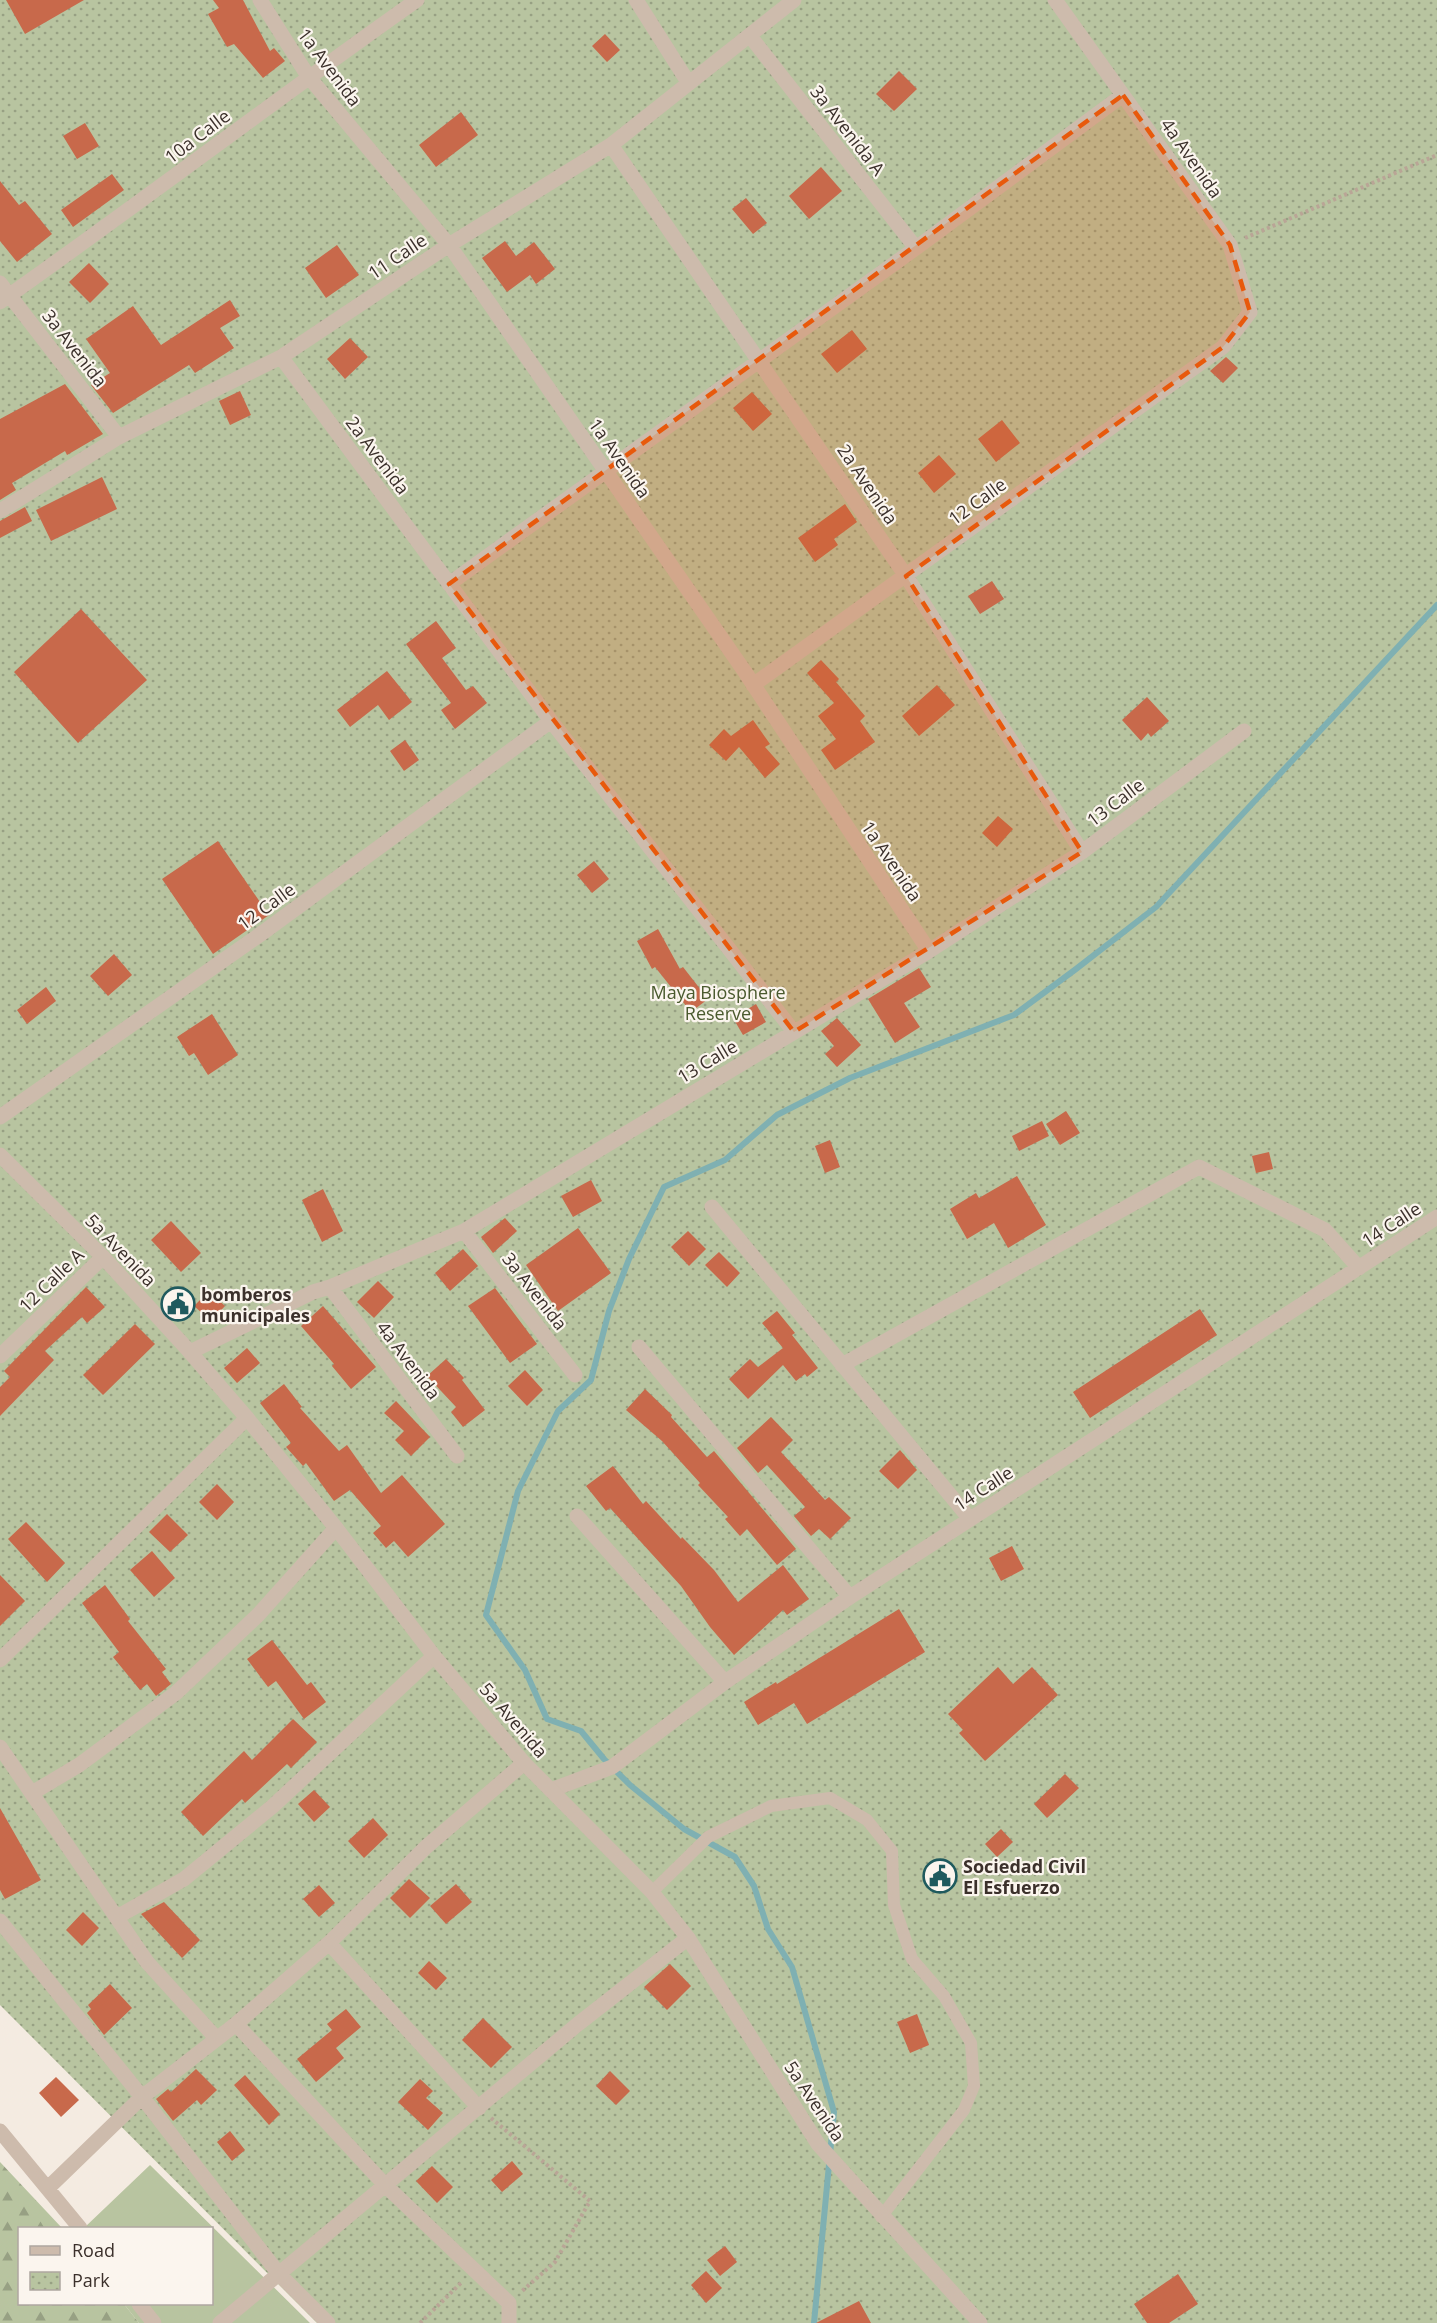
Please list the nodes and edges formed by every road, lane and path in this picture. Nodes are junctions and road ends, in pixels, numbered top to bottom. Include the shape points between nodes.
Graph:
1 (260, 0) edge
2 (417, 0) edge
3 (636, 0) edge
4 (794, 0) edge
5 (1055, 0) edge
6 (750, 36) junction
7 (308, 76) junction
8 (688, 82) junction
9 (1123, 95) junction
10 (611, 145) junction
11 (1437, 155) edge
12 (1230, 244) junction
13 (449, 245) junction
14 (916, 248) junction
15 (0, 283) edge
16 (4, 299) edge
17 (1223, 347) joint
18 (281, 357) junction
19 (760, 360) junction
20 (119, 437) junction
21 (605, 471) junction
22 (0, 511) edge
23 (906, 576) junction
24 (449, 584) junction
25 (753, 685) junction
26 (551, 721) junction
27 (1244, 731) dead end
28 (1082, 852) junction
29 (929, 951) junction
30 (794, 1032) junction
31 (0, 1117) edge
32 (0, 1155) edge
33 (712, 1207) dead end
34 (1437, 1218) edge
35 (464, 1231) junction
36 (103, 1257) junction
37 (1359, 1268) junction
38 (330, 1287) junction
39 (639, 1347) dead end
40 (190, 1352) junction
41 (0, 1356) edge
42 (842, 1365) junction
43 (575, 1375) dead end
44 (247, 1418) junction
45 (457, 1456) dead end
46 (578, 1516) dead end
47 (970, 1519) junction
48 (336, 1528) junction
49 (849, 1597) junction
50 (434, 1656) junction
51 (0, 1660) edge
52 (725, 1682) junction
53 (0, 1747) edge
54 (524, 1763) junction
55 (551, 1790) junction
56 (32, 1793) junction
57 (652, 1892) junction
58 (117, 1917) junction
59 (0, 1921) edge
60 (688, 1938) junction
61 (329, 1943) junction
62 (237, 2024) junction
63 (216, 2039) junction
64 (142, 2097) junction
65 (479, 2108) junction
66 (0, 2131) edge
67 (385, 2185) junction
68 (48, 2188) junction
69 (881, 2217) junction
70 (78, 2227) edge
71 (474, 2270) junction
72 (279, 2274) junction
73 (509, 2303) junction
74 (139, 2305) edge
75 (154, 2323) edge
76 (220, 2323) edge
77 (328, 2323) edge
78 (420, 2323) edge
79 (509, 2323) edge
80 (980, 2323) edge

1 - 7 street, 1a Avenida
2 - 7 street, 10a Calle
3 - 8 street
4 - 6 street, 11 Calle
5 - 9 street, 4a Avenida
6 - 8 street, 11 Calle
6 - 14 street, 3a Avenida A
7 - 13 street, 1a Avenida
7 - 16 street, 10a Calle
8 - 10 street, 11 Calle
9 - 12 street, 4a Avenida
9 - 14 street
10 - 13 street, 11 Calle
10 - 19 street, 2a Avenida
11 - 12 path
12 - 17 street, 4a Avenida via 1250,312
13 - 18 street, 11 Calle
13 - 21 street, 1a Avenida
14 - 19 street
15 - 16 street, 3a Avenida
16 - 20 street, 3a Avenida
17 - 23 street, 12 Calle
18 - 20 street, 11 Calle
18 - 24 street, 2a Avenida
19 - 21 street
19 - 23 street, 2a Avenida
20 - 22 street, 11 Calle
21 - 24 street
21 - 25 street, 1a Avenida
23 - 25 street, 12 Calle
23 - 28 street, 2a Avenida
24 - 26 street, 2a Avenida
25 - 29 street, 1a Avenida
26 - 30 street, 2a Avenida
26 - 31 street, 12 Calle via 274,924
27 - 28 street, 13 Calle
28 - 29 street, 13 Calle
29 - 30 street, 13 Calle
30 - 35 street, 13 Calle
32 - 36 street, 5a Avenida
33 - 42 street
34 - 37 street, 14 Calle
35 - 38 street, 13 Calle
35 - 43 street, 3a Avenida
36 - 40 street, 5a Avenida
36 - 41 street, 12 Calle A
37 - 42 street via 1325,1230 1199,1167
37 - 47 street, 14 Calle
38 - 40 street, 13 Calle
38 - 45 street, 4a Avenida
39 - 49 street
40 - 44 street, 5a Avenida
42 - 47 street
44 - 48 street, 5a Avenida
44 - 51 street
46 - 52 street
47 - 49 street, 14 Calle
48 - 50 street, 5a Avenida
48 - 56 street via 258,1615 176,1693 79,1765
49 - 52 street, 14 Calle
50 - 54 street, 5a Avenida
50 - 58 street via 273,1806 184,1880
52 - 55 street, 14 Calle via 612,1767
53 - 56 street
54 - 55 street, 5a Avenida
54 - 61 street via 426,1847
55 - 57 street, 5a Avenida
56 - 58 street
57 - 60 street, 5a Avenida
57 - 69 lane via 708,1837 771,1806 830,1798 867,1820 892,1851 894,1905 912,1959 944,1996 971,2043 974,2086 964,2110
58 - 63 street via 147,1962
59 - 64 street
60 - 65 street
60 - 69 street, 5a Avenida via 818,2144
61 - 62 street
61 - 65 street
62 - 63 street
62 - 67 street
63 - 64 street
64 - 68 street
64 - 72 street
65 - 67 street
65 - 73 path via 590,2202 555,2262
66 - 68 street
67 - 71 street
67 - 72 street
68 - 70 street
69 - 80 street, 5a Avenida
71 - 73 street
71 - 78 path
72 - 76 street
72 - 77 street
73 - 79 street
74 - 75 street

